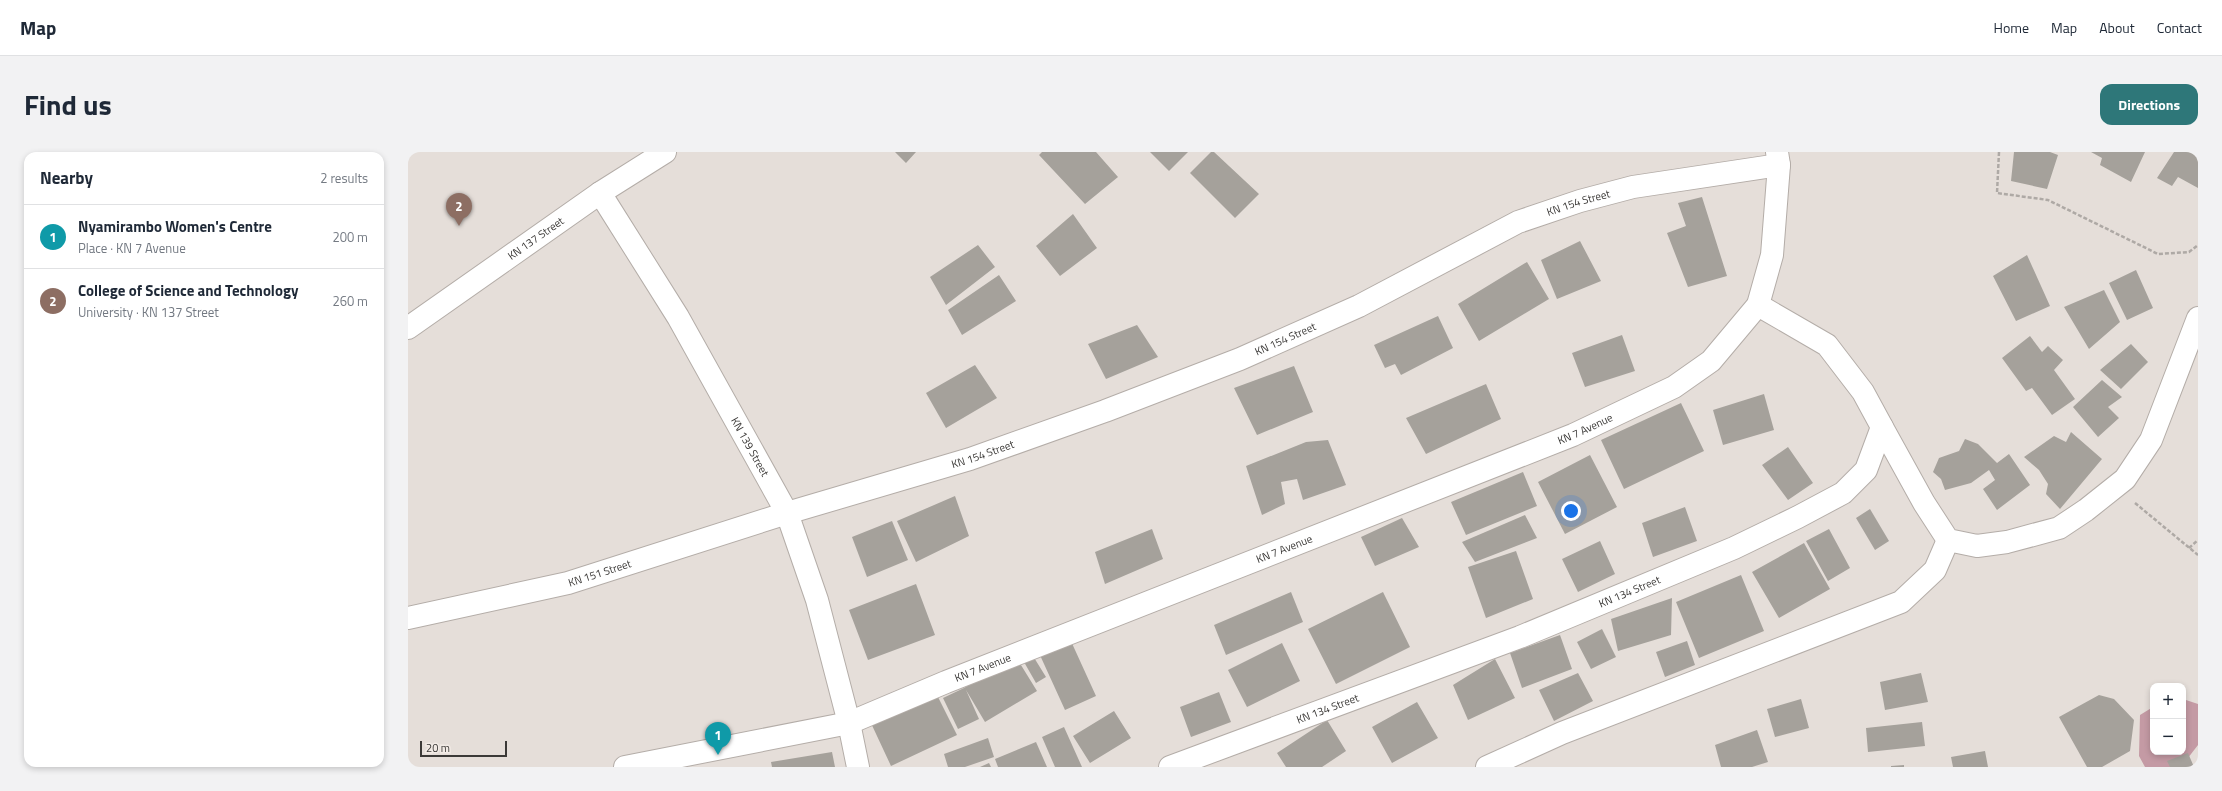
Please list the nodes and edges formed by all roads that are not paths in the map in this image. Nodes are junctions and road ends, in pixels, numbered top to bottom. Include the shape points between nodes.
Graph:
1 (665, 152) edge
2 (1778, 158) edge
3 (600, 193) junction
4 (1758, 305) junction
5 (2198, 318) edge
6 (408, 328) edge
7 (1882, 427) junction
8 (787, 513) junction
9 (1948, 540) junction
10 (408, 618) edge
11 (849, 723) junction
12 (625, 767) edge
13 (858, 767) edge
14 (1170, 767) edge
15 (1487, 767) edge

1 - 3 street, KN 137 Street
2 - 4 street, KN 7 Avenue via 1772,255
2 - 8 street, KN 154 Street via 1633,187 1580,201 1518,222 1359,306 1240,359 970,459
3 - 6 street, KN 137 Street
3 - 8 street, KN 139 Street via 678,317
4 - 7 street via 1828,345 1863,392
4 - 11 street, KN 7 Avenue via 1711,361 1674,387 1573,435 953,679
5 - 9 street via 2151,440 2125,479 2059,528 2007,542 1977,546
7 - 9 street via 1924,503
7 - 14 street, KN 134 Street via 1866,470 1843,493 1791,521 1734,548 1520,637
8 - 10 street, KN 151 Street via 568,583
8 - 11 street, KN 139 Street via 817,600
9 - 15 street via 1935,570 1901,602 1562,733
11 - 12 street, KN 7 Avenue
11 - 13 street, KN 139 Street

